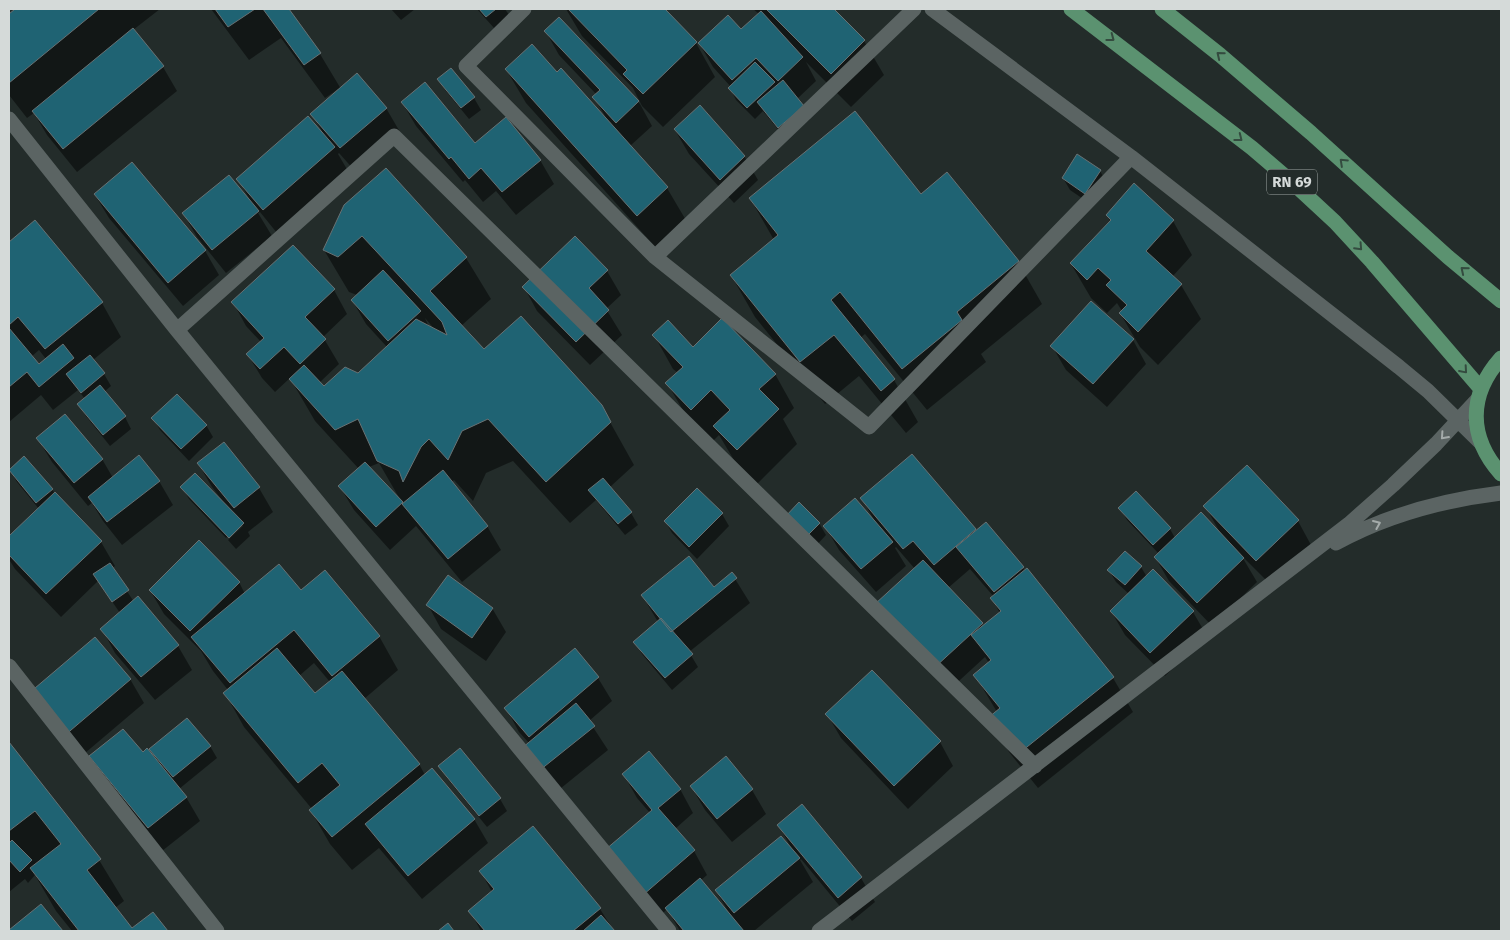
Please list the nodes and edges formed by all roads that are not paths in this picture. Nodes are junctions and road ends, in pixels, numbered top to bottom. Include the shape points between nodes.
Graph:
1 (522, 9) edge
2 (914, 9) edge
3 (932, 9) edge
4 (1072, 9) edge
5 (1162, 9) edge
6 (9, 119) edge
7 (1132, 157) junction
8 (655, 257) junction
9 (1501, 301) edge
10 (177, 330) junction
11 (1501, 358) edge
12 (1479, 395) junction
13 (1458, 420) junction
14 (1481, 443) junction
15 (1501, 474) edge
16 (1501, 493) edge
17 (1302, 561) junction
18 (9, 666) edge
19 (1035, 766) junction
20 (217, 931) edge
21 (669, 931) edge
22 (819, 931) edge

1 - 8 street via 466,66
2 - 8 street
3 - 7 street
4 -> 12 main road, RN 69 via 1252,148 1335,222 1372,262
9 -> 5 main road via 1311,133
6 - 10 street
7 - 8 street via 869,427
7 - 13 street via 1399,367
10 - 19 street via 394,136
10 - 21 street
11 - 12 main road via 1489,373
12 - 13 street
12 - 14 main road via 1477,422
13 - 14 street
13 -> 17 street via 1393,485
14 - 15 main road
17 -> 16 street via 1381,522 1423,507
17 - 19 street
18 - 20 street
19 - 22 street

